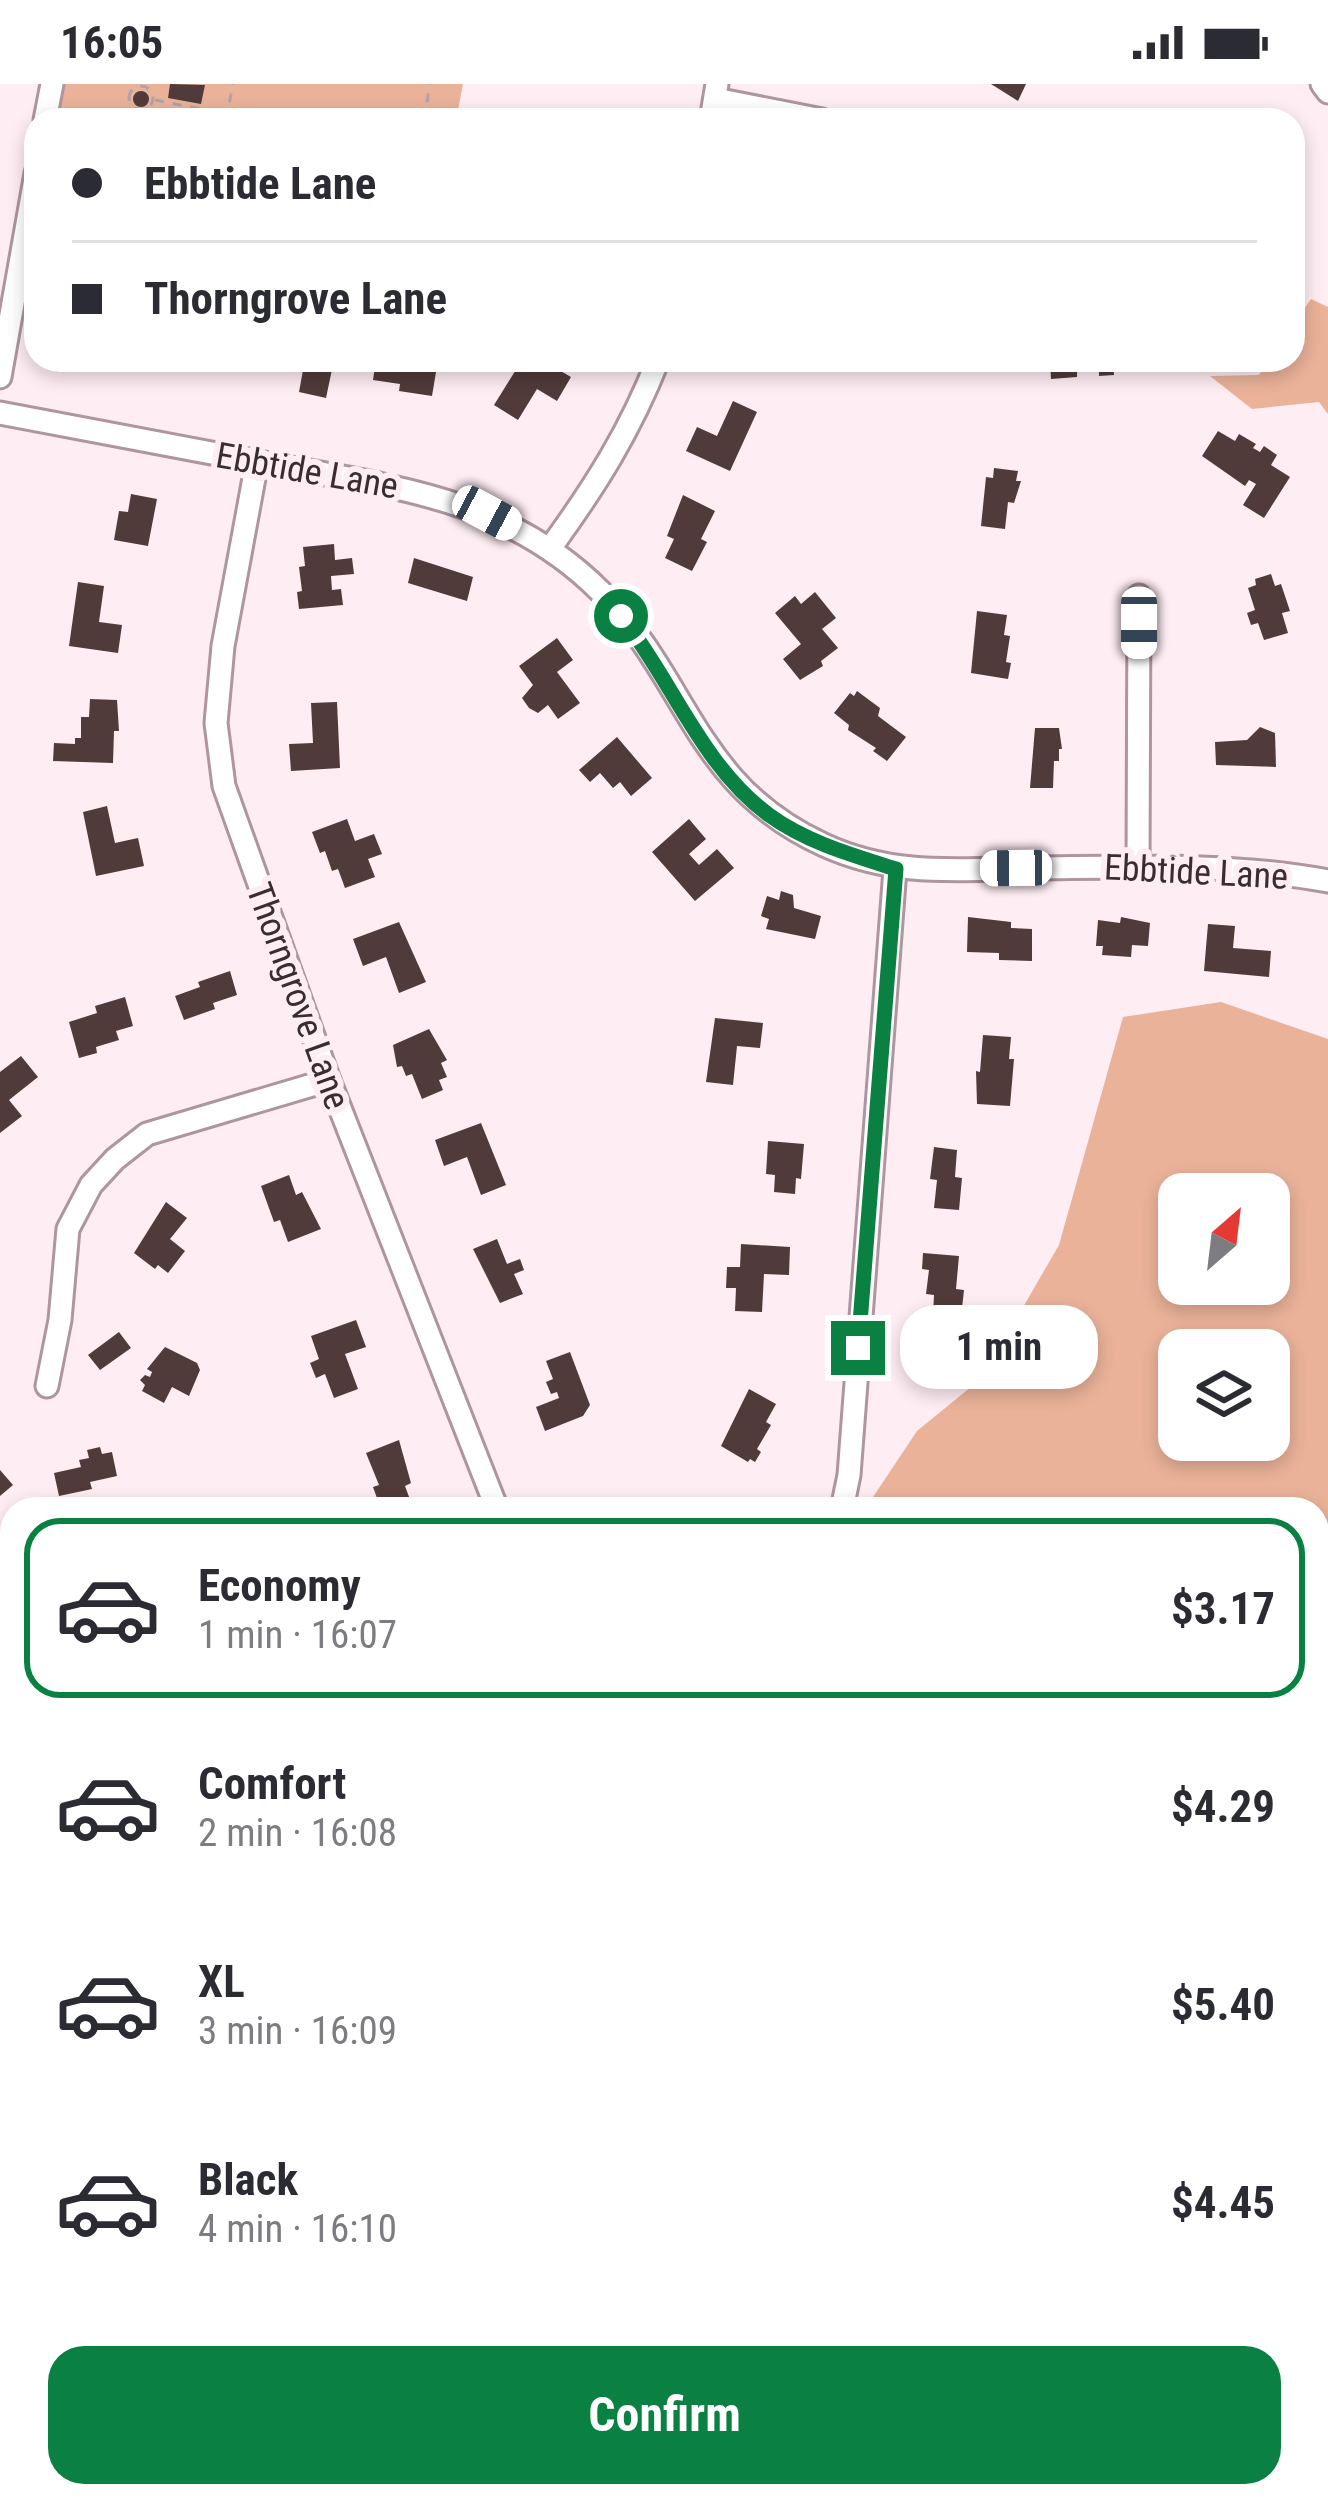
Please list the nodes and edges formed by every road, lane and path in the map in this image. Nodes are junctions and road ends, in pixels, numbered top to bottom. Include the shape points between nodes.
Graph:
1 (1322, 84) edge
2 (144, 85) edge
3 (1328, 92) edge
4 (153, 99) junction
5 (714, 101) edge
6 (135, 108) edge
7 (148, 108) edge
8 (190, 108) edge
9 (754, 108) edge
10 (24, 215) edge
11 (10, 263) edge
12 (653, 372) edge
13 (0, 376) edge
14 (0, 412) edge
15 (257, 462) junction
16 (551, 547) junction
17 (1139, 596) dead end
18 (1138, 867) junction
19 (896, 869) junction
20 (1328, 881) edge
21 (328, 1080) junction
22 (47, 1386) dead end
23 (492, 1497) edge
24 (844, 1497) edge

1 - 3 street
2 - 4 path
2 - 6 path via 129,97
4 - 7 path
4 - 8 path
5 - 9 street
10 - 11 street
11 - 13 street
12 - 16 street via 604,474
14 - 15 street, Ebbtide Lane
15 - 16 street, Ebbtide Lane via 413,490 487,513
15 - 21 street, Thorngrove Lane via 216,723 224,786
16 - 19 street, Ebbtide Lane via 639,640 728,778 770,816
17 - 18 street
18 - 19 street, Ebbtide Lane
18 - 20 street, Ebbtide Lane
19 - 24 street
21 - 22 street via 147,1134 91,1185 68,1229
21 - 23 street, Thorngrove Lane

